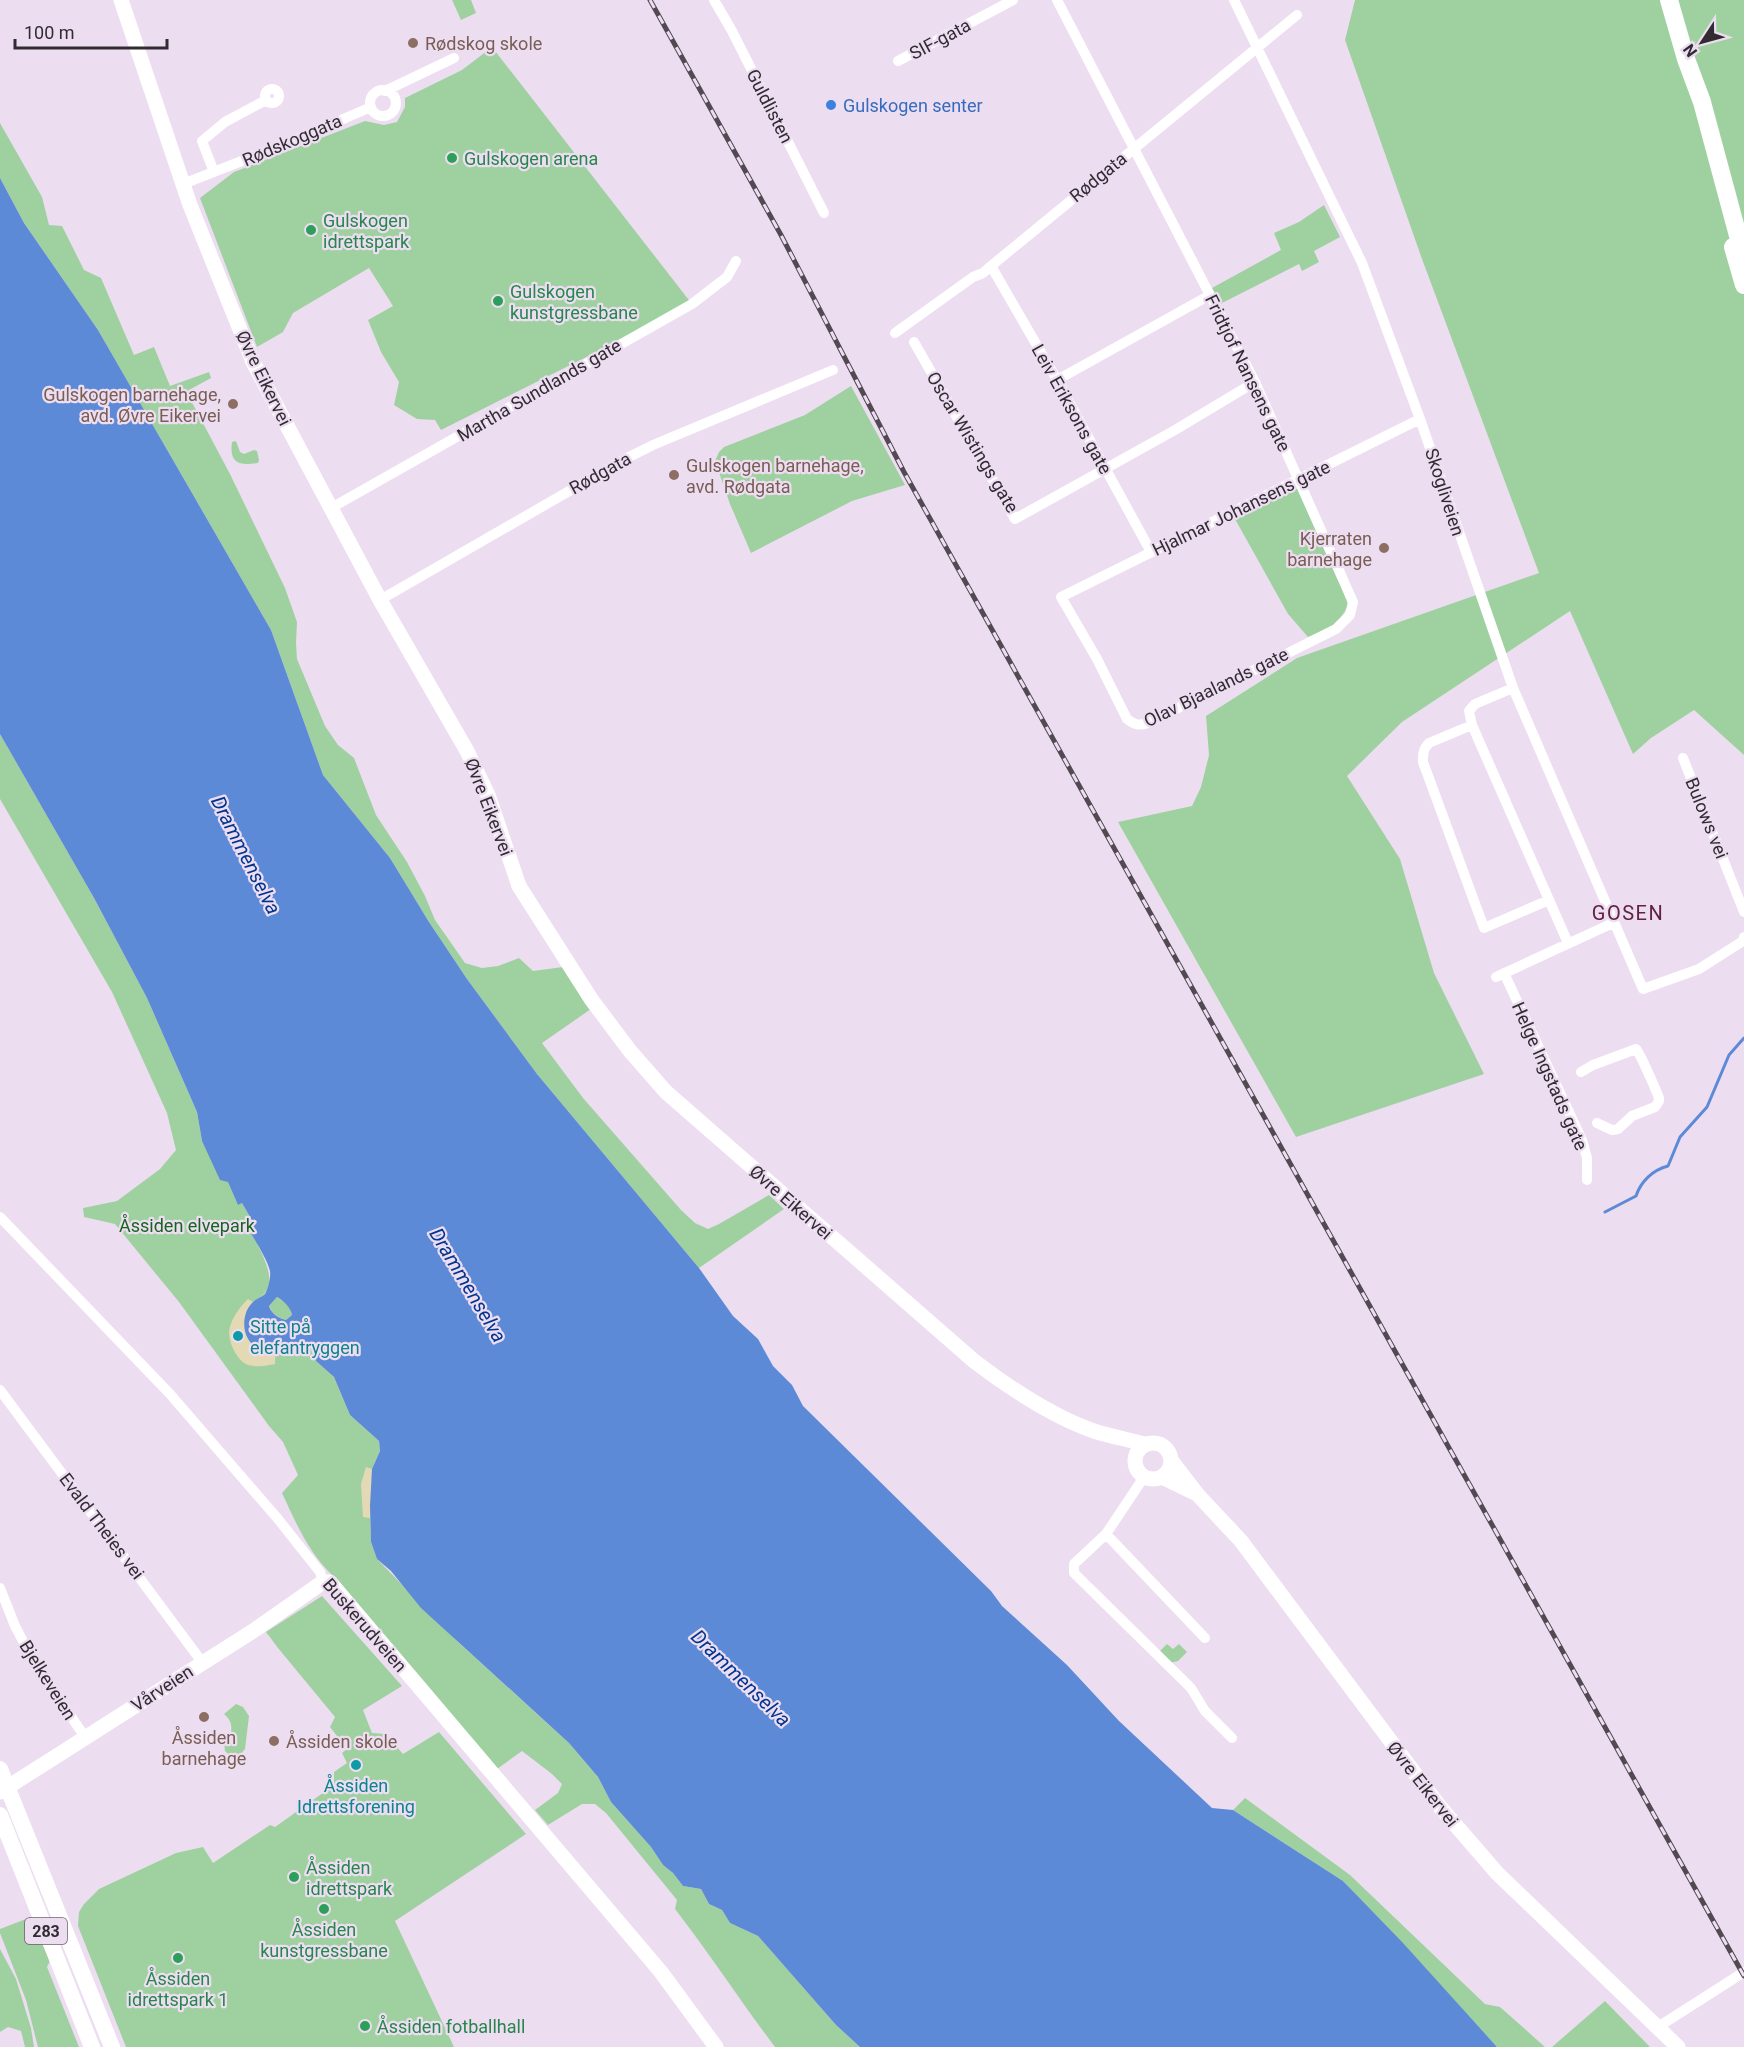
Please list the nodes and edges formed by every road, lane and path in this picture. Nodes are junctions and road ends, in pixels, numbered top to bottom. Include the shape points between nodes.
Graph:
1 (121, 0) edge
2 (714, 0) edge
3 (1014, 0) edge
4 (1057, 0) edge
5 (1234, 0) edge
6 (1669, 0) edge
7 (1297, 15) dead end
8 (1257, 47) junction
9 (454, 58) dead end
10 (1686, 59) junction
11 (898, 61) dead end
12 (385, 91) junction
13 (266, 100) dead end
14 (370, 107) junction
15 (1134, 148) junction
16 (214, 172) junction
17 (183, 184) junction
18 (824, 213) dead end
19 (1744, 258) edge
20 (736, 261) dead end
21 (991, 266) junction
22 (1744, 285) edge
23 (1210, 295) junction
24 (894, 333) dead end
25 (914, 342) dead end
26 (833, 370) dead end
27 (1057, 380) junction
28 (1255, 382) junction
29 (1420, 419) junction
30 (1106, 468) junction
31 (1299, 479) junction
32 (331, 508) junction
33 (1151, 552) junction
34 (1061, 597) joint
35 (380, 600) junction
36 (1353, 602) joint
37 (1513, 688) junction
38 (1472, 725) junction
39 (1683, 758) dead end
40 (1549, 900) junction
41 (1744, 912) edge
42 (1613, 922) junction
43 (1744, 937) edge
44 (1568, 944) junction
45 (1581, 1072) dead end
46 (1597, 1123) dead end
47 (1587, 1180) dead end
48 (0, 1216) edge
49 (0, 1390) edge
50 (1098, 1432) junction
51 (1146, 1444) junction
52 (1171, 1460) junction
53 (1135, 1462) junction
54 (1144, 1477) junction
55 (1162, 1477) junction
56 (1198, 1494) junction
57 (1106, 1533) junction
58 (323, 1582) junction
59 (0, 1588) edge
60 (1205, 1638) dead end
61 (202, 1662) junction
62 (84, 1737) junction
63 (1232, 1737) dead end
64 (0, 1769) edge
65 (4, 1790) edge
66 (0, 1815) edge
67 (1744, 1972) edge
68 (1658, 2027) junction
69 (92, 2047) edge
70 (112, 2047) edge
71 (716, 2047) edge
72 (1678, 2047) edge

1 - 17 main road, Øvre Eikervei
2 - 18 street, Guldlisten
3 - 11 street, SIF-gata
4 - 15 street, Fridtjof Nansens gate
5 - 8 street, Skogliveien
6 - 10 highway
7 - 8 street, Rødgata
8 - 15 street, Rødgata
8 - 29 street, Skogliveien via 1362,263
9 - 12 street
10 - 19 highway via 1702,102
10 - 22 highway via 1694,103
12 - 14 street via 374,94
12 - 14 street via 396,101 392,113 380,116
13 - 16 street via 225,122 202,141
14 - 16 street, Rødskoggata
15 - 21 street, Rødgata
15 - 23 street, Fridtjof Nansens gate
16 - 17 street, Rødskoggata
17 - 32 main road, Øvre Eikervei via 253,362
20 - 32 street, Martha Sundlands gate via 727,278 692,304
21 - 24 street, Rødgata
21 - 27 street, Leiv Eriksons gate
23 - 27 street
23 - 28 street, Fridtjof Nansens gate
25 - 30 street, Oscar Wistings gate via 1015,519
26 - 35 street, Rødgata via 623,460
27 - 30 street, Leiv Eriksons gate
28 - 30 street
28 - 31 street, Fridtjof Nansens gate
29 - 31 street, Hjalmar Johansens gate
29 - 37 street, Skogliveien
30 - 33 street, Leiv Eriksons gate
31 - 33 street, Hjalmar Johansens gate
31 - 36 street, Fridtjof Nansens gate
32 - 35 main road, Øvre Eikervei
33 - 34 street, Hjalmar Johansens gate
34 - 36 street, Olav Bjaalands gate via 1127,720 1140,725 1336,629 1350,615
35 - 50 main road, Øvre Eikervei via 467,751 488,795 519,886 591,999 630,1051 666,1092 974,1360 1016,1391
37 - 38 street via 1475,704 1470,711
37 - 42 street, Skogliveien
38 - 40 street
38 - 40 street via 1429,743 1423,762 1484,928
39 - 41 street, Bulows vei
40 - 44 street
42 - 43 street, Skogliveien via 1643,989 1699,969
42 - 44 street
44 - 47 street, Helge Ingstads gate via 1500,975 1582,1140
45 - 46 street, Helge Ingstads gate via 1636,1049 1658,1094 1655,1107 1632,1116 1618,1129
48 - 58 street, Buskerudveien via 170,1394 278,1519 320,1572
49 - 61 street, Evald Theies vei
50 - 51 main road, Øvre Eikervei
50 - 53 main road, Øvre Eikervei
51 - 52 main road via 1163,1445
51 - 53 main road via 1137,1451
52 - 55 main road
52 - 56 main road, Øvre Eikervei
53 - 54 main road
54 - 55 main road
54 - 57 street
55 - 56 main road, Øvre Eikervei
56 - 68 main road, Øvre Eikervei via 1248,1550 1471,1844
57 - 60 street
57 - 63 street via 1074,1564 1074,1573 1191,1688 1205,1711
58 - 61 main road, Vårveien
58 - 71 main road, Buskerudveien via 335,1587 580,1875 661,1972
59 - 62 street, Bjelkeveien via 34,1662
61 - 62 main road, Vårveien
62 - 65 main road, Vårveien
64 - 65 main road, 283
65 - 70 main road, 283
66 - 69 main road, 283
67 - 68 street
68 - 72 main road, Øvre Eikervei

